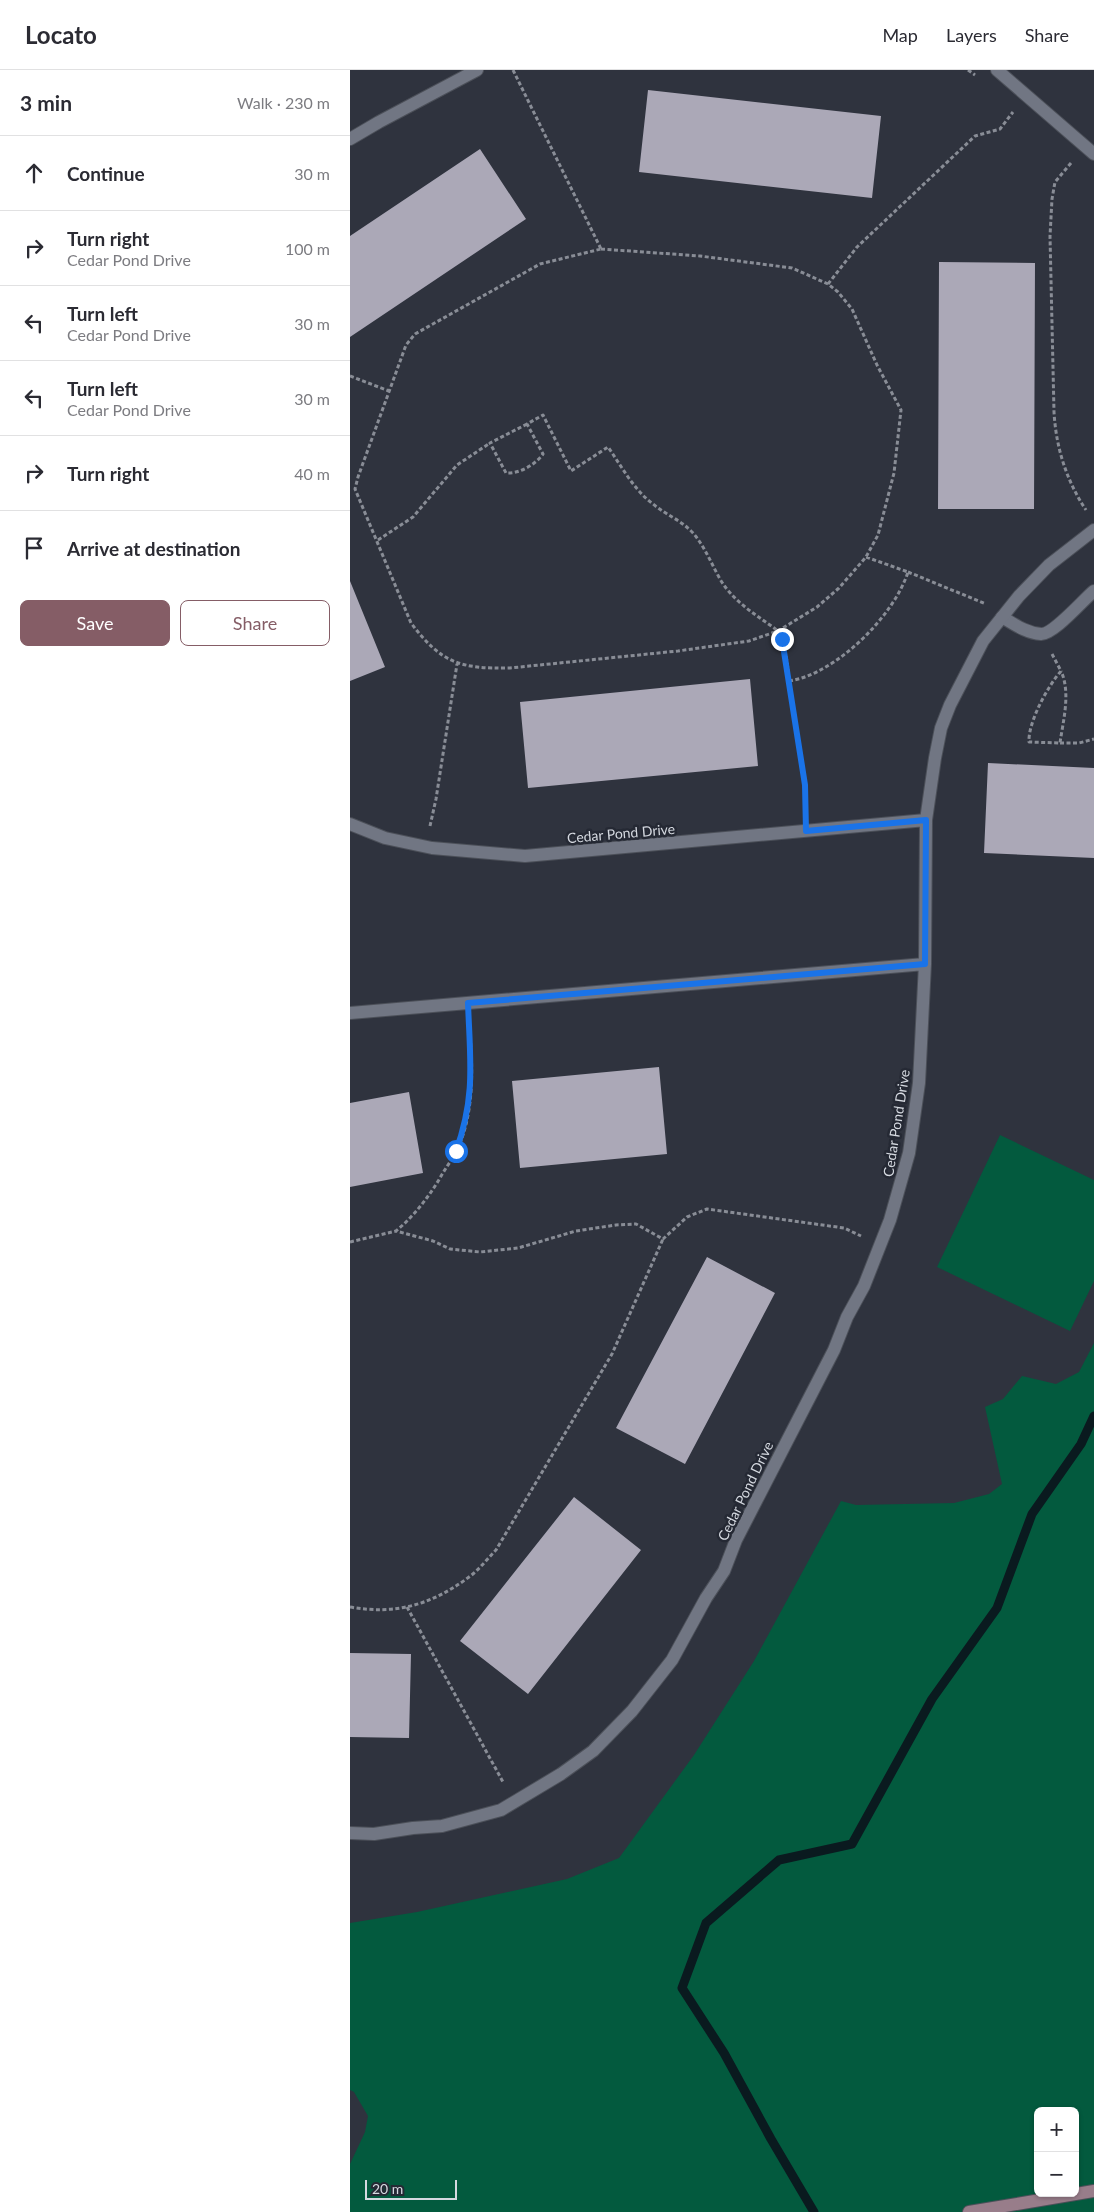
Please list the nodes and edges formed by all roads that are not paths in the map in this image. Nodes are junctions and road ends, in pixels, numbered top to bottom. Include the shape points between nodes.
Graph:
1 (477, 70) edge
2 (997, 70) edge
3 (350, 139) edge
4 (1090, 150) edge
5 (1094, 530) edge
6 (1094, 591) edge
7 (1002, 617) junction
8 (926, 820) junction
9 (350, 824) edge
10 (925, 964) junction
11 (350, 1013) edge
12 (350, 1833) edge
13 (1094, 2191) edge
14 (969, 2212) edge

1 - 3 street
2 - 4 street
5 - 7 street, Cedar Pond Drive via 1049,565
6 - 7 street via 1054,629 1043,634 1025,630
7 - 8 street, Cedar Pond Drive via 983,640 941,728
8 - 9 street, Cedar Pond Drive via 525,856 424,846 386,838
8 - 10 street, Cedar Pond Drive
10 - 11 street
10 - 12 street, Cedar Pond Drive via 919,1083 909,1153 880,1246 834,1350 736,1540 724,1571 672,1660 632,1712 593,1751 501,1810 442,1826 374,1834
13 - 14 street

